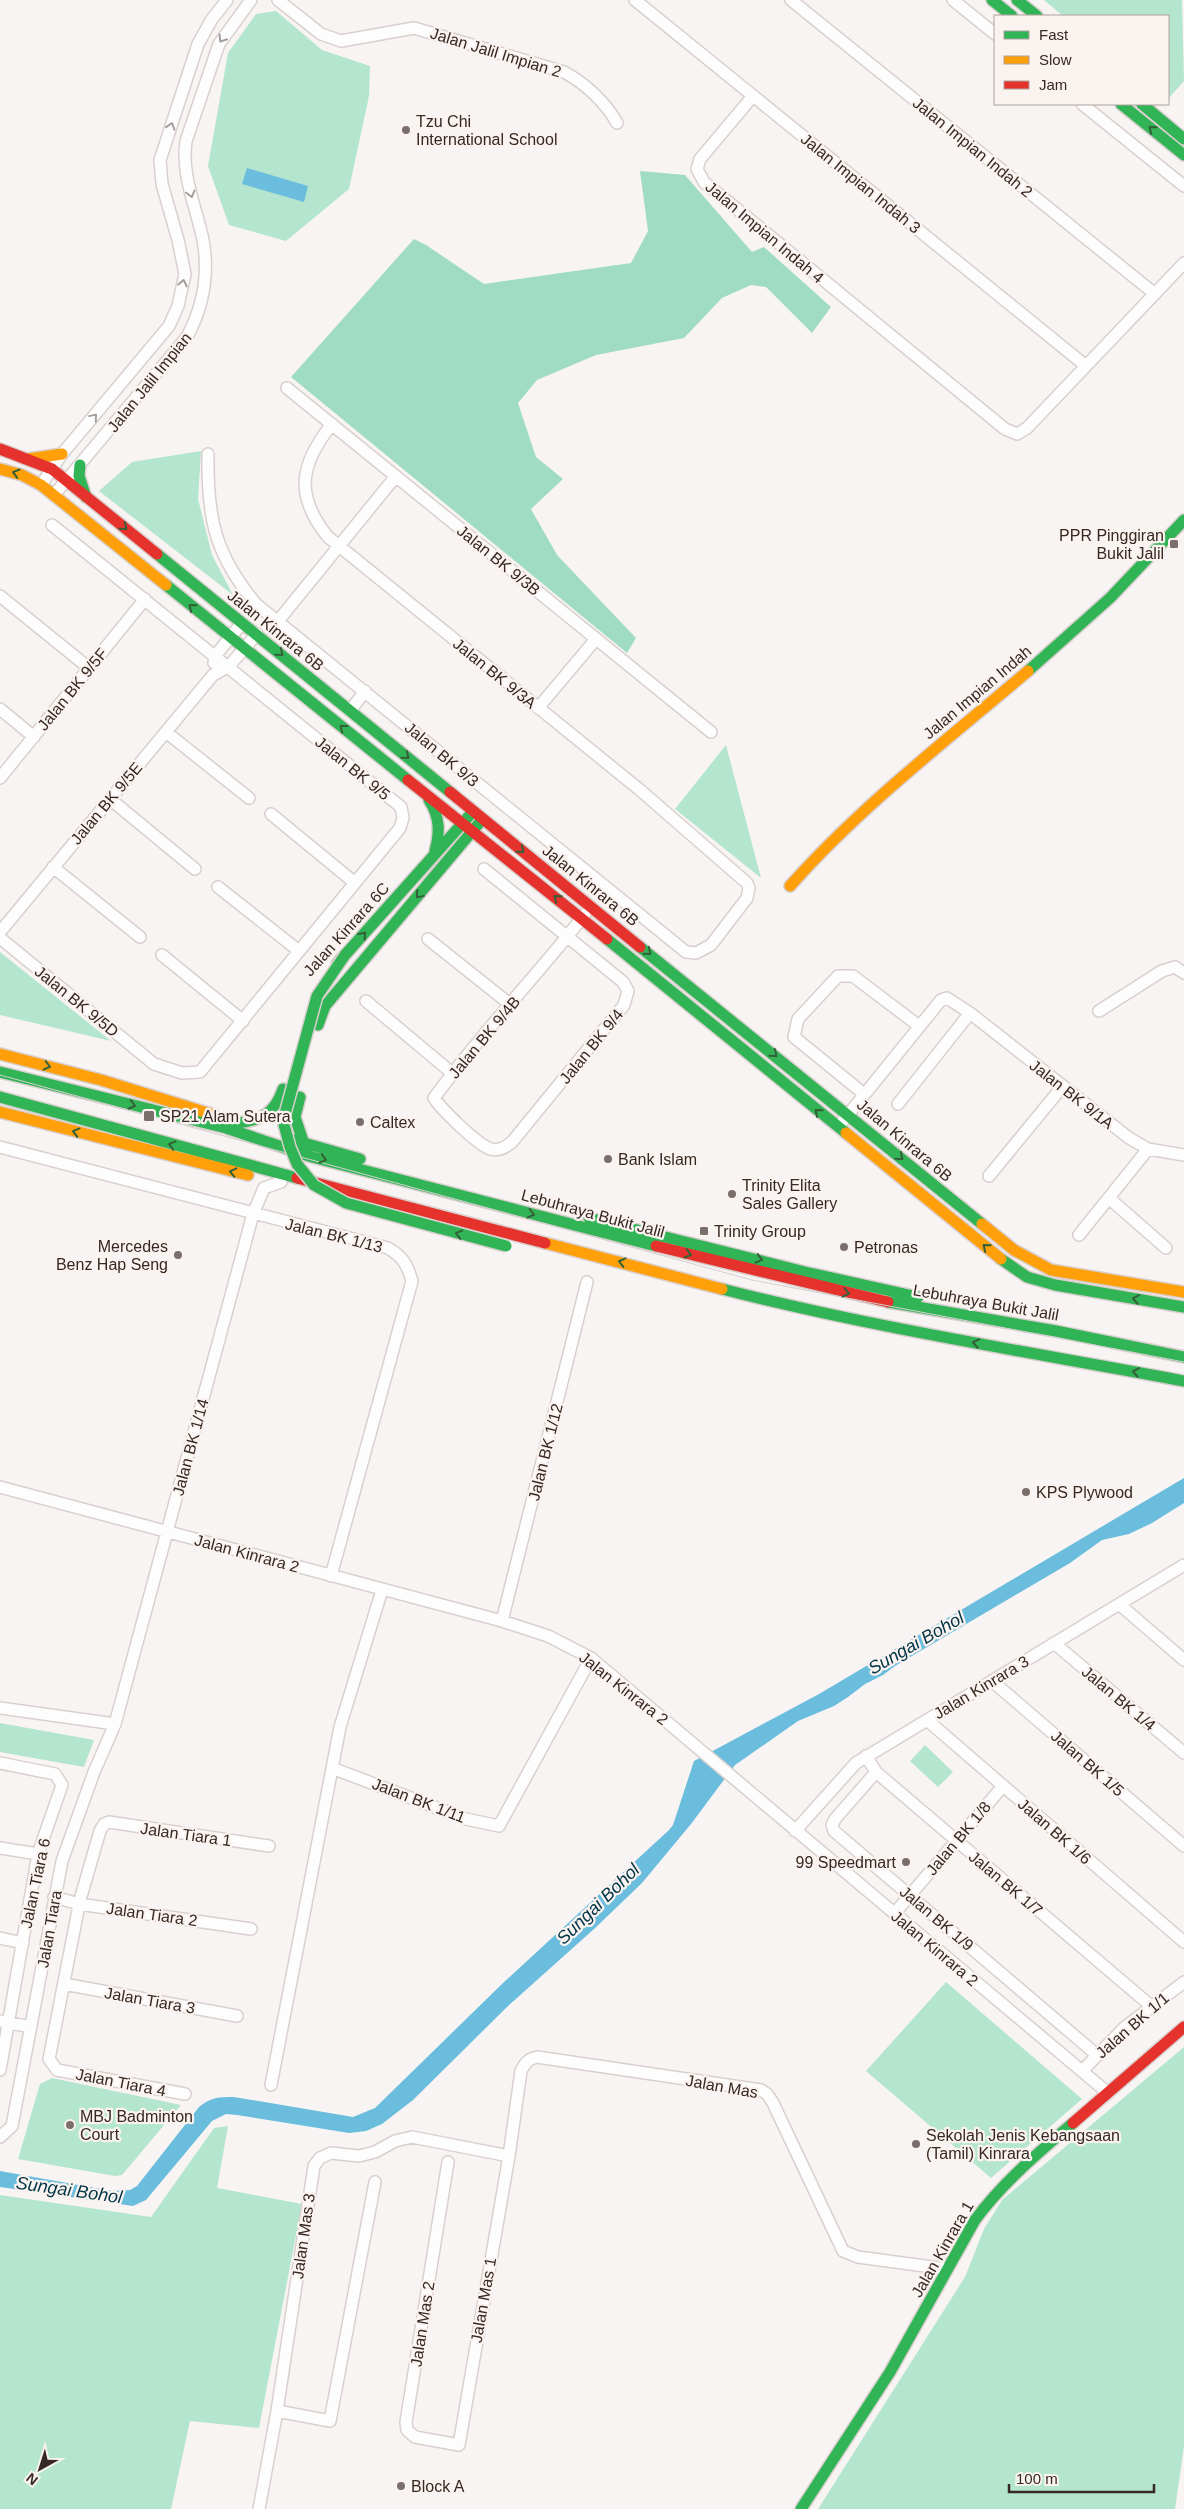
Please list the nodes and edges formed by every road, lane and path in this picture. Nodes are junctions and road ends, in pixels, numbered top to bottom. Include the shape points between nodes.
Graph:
1 (227, 0) edge
2 (278, 0) edge
3 (635, 0) edge
4 (791, 0) edge
5 (953, 0) edge
6 (992, 0) edge
7 (1017, 0) edge
8 (252, 1) edge
9 (1011, 15) edge
10 (1036, 15) edge
11 (994, 33) edge
12 (753, 96) junction
13 (1083, 105) edge
14 (1122, 105) edge
15 (1143, 105) edge
16 (617, 123) dead end
17 (1184, 139) edge
18 (1184, 154) edge
19 (1184, 186) edge
20 (1184, 263) edge
21 (1155, 294) junction
22 (1086, 366) junction
23 (287, 388) dead end
24 (332, 424) junction
25 (0, 450) edge
26 (62, 454) junction
27 (208, 454) dead end
28 (28, 459) junction
29 (80, 465) junction
30 (0, 469) edge
31 (52, 469) junction
32 (396, 476) junction
33 (65, 480) junction
34 (41, 485) junction
35 (54, 495) junction
36 (86, 497) junction
37 (1184, 520) edge
38 (52, 524) dead end
39 (339, 547) junction
40 (0, 596) edge
41 (144, 599) junction
42 (278, 621) junction
43 (242, 623) junction
44 (257, 634) junction
45 (230, 637) junction
46 (596, 639) junction
47 (244, 649) junction
48 (215, 656) junction
49 (228, 667) junction
50 (89, 668) junction
51 (213, 675) junction
52 (365, 691) junction
53 (538, 708) junction
54 (0, 709) edge
55 (350, 711) junction
56 (166, 732) junction
57 (711, 732) dead end
58 (34, 737) junction
59 (0, 778) edge
60 (423, 791) junction
61 (249, 798) dead end
62 (110, 799) junction
63 (473, 810) junction
64 (271, 814) dead end
65 (484, 819) junction
66 (463, 823) junction
67 (473, 831) junction
68 (434, 856) junction
69 (505, 856) junction
70 (451, 858) junction
71 (53, 867) junction
72 (195, 869) dead end
73 (484, 869) dead end
74 (355, 883) junction
75 (790, 886) dead end
76 (218, 888) dead end
77 (747, 898) joint
78 (591, 906) junction
79 (582, 918) junction
80 (0, 932) edge
81 (140, 937) dead end
82 (0, 938) edge
83 (566, 938) junction
84 (428, 939) dead end
85 (299, 951) junction
86 (162, 955) dead end
87 (345, 955) junction
88 (1184, 973) edge
89 (703, 996) junction
90 (366, 1001) dead end
91 (511, 1005) junction
92 (691, 1009) junction
93 (1099, 1011) dead end
94 (970, 1013) junction
95 (243, 1021) junction
96 (919, 1026) junction
97 (0, 1054) edge
98 (154, 1064) joint
99 (0, 1072) edge
100 (452, 1073) junction
101 (1062, 1087) junction
102 (864, 1094) junction
103 (0, 1097) edge
104 (898, 1104) dead end
105 (0, 1112) edge
106 (848, 1114) junction
107 (238, 1123) junction
108 (837, 1128) junction
109 (304, 1144) junction
110 (0, 1147) edge
111 (489, 1149) joint
112 (1148, 1150) junction
113 (1184, 1155) edge
114 (989, 1176) dead end
115 (281, 1182) junction
116 (321, 1185) junction
117 (1110, 1198) junction
118 (253, 1214) junction
119 (1080, 1235) dead end
120 (1166, 1248) dead end
121 (572, 1249) junction
122 (587, 1282) dead end
123 (1184, 1292) edge
124 (1184, 1307) edge
125 (1056, 1331) junction
126 (1184, 1357) edge
127 (1184, 1381) edge
128 (0, 1487) edge
129 (167, 1532) junction
130 (1183, 1566) edge
131 (331, 1576) junction
132 (382, 1590) junction
133 (1119, 1604) junction
134 (502, 1621) junction
135 (1054, 1643) junction
136 (591, 1658) junction
137 (1184, 1660) edge
138 (992, 1681) junction
139 (0, 1708) edge
140 (927, 1720) junction
141 (116, 1724) junction
142 (1184, 1753) edge
143 (866, 1756) junction
144 (0, 1763) edge
145 (332, 1768) junction
146 (876, 1772) junction
147 (1003, 1786) junction
148 (795, 1831) junction
149 (956, 1840) junction
150 (269, 1846) dead end
151 (1184, 1846) edge
152 (0, 1848) edge
153 (38, 1854) junction
154 (910, 1895) junction
155 (54, 1897) junction
156 (79, 1904) junction
157 (894, 1914) junction
158 (251, 1929) dead end
159 (0, 1938) edge
160 (1184, 1942) edge
161 (22, 1943) junction
162 (1184, 1982) edge
163 (64, 1984) junction
164 (1151, 2006) junction
165 (237, 2016) dead end
166 (4, 2022) edge
167 (31, 2027) junction
168 (1184, 2027) edge
169 (1097, 2055) junction
170 (0, 2070) edge
171 (1082, 2071) junction
172 (271, 2085) dead end
173 (1108, 2093) junction
174 (185, 2094) dead end
175 (0, 2136) edge
176 (509, 2156) junction
177 (448, 2162) dead end
178 (375, 2182) dead end
179 (947, 2269) junction
180 (277, 2411) junction
181 (459, 2445) joint
182 (260, 2509) edge
183 (801, 2509) edge

26 -> 1 street, Jalan Jalil Impian via 169,326 178,306 184,274 162,184 160,160 198,44
2 - 16 street, Jalan Jalil Impian 2 via 321,34 341,41 414,28 564,72 609,109
3 - 12 street, Jalan Impian Indah 3
4 - 21 street, Jalan Impian Indah 2
5 - 11 street
6 - 9 main road
7 - 10 main road
8 -> 29 street, Jalan Jalil Impian via 219,44 186,142 186,175 206,264 197,319 187,337
12 - 22 street, Jalan Impian Indah 3
12 - 22 street, Jalan Impian Indah 4 via 700,159 697,169 704,182 908,351 1005,429 1017,434 1027,428
13 - 19 street
18 -> 14 main road
15 - 17 main road
20 - 21 street
21 - 22 street
23 - 24 street, Jalan BK 9/3B
24 - 32 street, Jalan BK 9/3B
24 - 39 street, Jalan BK 9/3A via 315,446 305,482 311,514
25 - 28 main road, Jalan Kinrara 6B
26 - 28 main road
26 - 31 street, Jalan Jalil Impian
27 - 42 street, Jalan BK 9/3 via 208,496 212,524 221,551 242,587 256,604
28 - 31 main road, Jalan Kinrara 6B
29 - 33 street, Jalan Jalil Impian
29 - 36 main road
34 -> 30 main road, Jalan Kinrara 6B via 22,474
31 - 33 main road, Jalan Kinrara 6B
31 - 34 street, Jalan Jalil Impian
32 - 39 street
32 - 46 street, Jalan BK 9/3B
33 - 35 street, Jalan Jalil Impian
33 - 36 main road, Jalan Kinrara 6B
34 - 35 main road, Jalan Kinrara 6B
45 -> 35 main road, Jalan Kinrara 6B
36 -> 43 main road, Jalan Kinrara 6B
37 - 75 main road, Jalan Impian Indah via 1079,626 908,772 818,853
38 - 41 street, Jalan BK 9/5
39 - 42 street
39 - 53 street, Jalan BK 9/3A
40 - 50 street
41 - 48 street, Jalan BK 9/5
41 - 50 street, Jalan BK 9/5F
42 - 52 street, Jalan BK 9/3
43 - 44 main road, Jalan Kinrara 6B
43 - 45 street
44 - 47 street, Jalan BK 9/5E
44 -> 55 main road, Jalan Kinrara 6B
45 - 47 main road, Jalan Kinrara 6B
45 - 48 street
46 - 53 street
46 - 57 street, Jalan BK 9/3B
47 - 49 street, Jalan BK 9/5E
60 -> 47 main road, Jalan Kinrara 6B
48 - 49 street, Jalan BK 9/5
48 - 51 street
49 - 51 street, Jalan BK 9/5E
49 - 74 street, Jalan BK 9/5 via 402,807 400,828
50 - 58 street, Jalan BK 9/5F
51 - 56 street, Jalan BK 9/5E
52 - 55 street
52 - 77 street, Jalan BK 9/3 via 686,952 696,953 711,945
53 - 77 street, Jalan BK 9/3A via 743,878 749,888
54 - 58 street
55 -> 63 main road, Jalan Kinrara 6B
56 - 61 street
56 - 62 street, Jalan BK 9/5E
58 - 59 street, Jalan BK 9/5F
60 - 66 main road, Jalan Kinrara 6B
60 - 68 main road via 439,816 440,836
62 - 71 street, Jalan BK 9/5E
62 - 72 street
63 - 65 main road, Jalan Kinrara 6B
63 - 66 main road, Jalan Kinrara 6C
64 - 74 street
65 - 67 main road, Jalan Kinrara 6C
65 -> 78 main road, Jalan Kinrara 6B
66 - 67 main road, Jalan Kinrara 6B
66 - 68 main road, Jalan Kinrara 6C
67 - 69 main road, Jalan Kinrara 6B
67 - 70 main road, Jalan Kinrara 6C
87 -> 68 main road, Jalan Kinrara 6C
69 - 70 main road via 474,849
79 -> 69 main road, Jalan Kinrara 6B
70 -> 109 main road, Jalan Kinrara 6C via 325,1006 295,1117
71 - 80 street, Jalan BK 9/5E
71 - 81 street
73 - 83 street, Jalan BK 9/4
74 - 85 street, Jalan BK 9/5
76 - 85 street
78 - 79 street, Jalan BK 9/4B
78 -> 89 main road, Jalan Kinrara 6B
79 - 83 street, Jalan BK 9/4B
79 - 92 main road, Jalan Kinrara 6B
82 - 98 street, Jalan BK 9/5D
83 - 91 street, Jalan BK 9/4B
83 - 111 street, Jalan BK 9/4 via 623,982 628,991 624,1004 512,1142 504,1149
84 - 91 street
85 - 95 street, Jalan BK 9/5
86 - 95 street
87 - 107 main road, Jalan Kinrara 6C via 312,991 304,1006 276,1108 258,1120
121 -> 87 main road, bridge via 506,1246 362,1208 332,1198 312,1184 287,1142 284,1121 317,996
88 - 93 street via 1175,967 1162,970
89 - 92 main road
89 -> 106 main road, Jalan Kinrara 6B
90 - 100 street
91 - 100 street, Jalan BK 9/4B
108 -> 92 main road, Jalan Kinrara 6B
94 - 96 street, Jalan BK 9/1A via 947,998 941,1000
94 - 101 street, Jalan BK 9/1A
94 - 104 street
95 - 98 street, Jalan BK 9/5 via 200,1072 182,1073
96 - 102 street
96 - 102 street via 853,976 838,976 798,1019 794,1037
97 -> 107 main road via 100,1080
99 -> 125 main road, Lebuhraya Bukit Jalil via 226,1128 312,1157 745,1269 874,1299
100 - 111 street, Jalan BK 9/4B via 434,1098 440,1108
101 - 112 street, Jalan BK 9/1A
101 - 114 street
102 - 106 street
116 -> 103 main road
115 -> 105 main road via 193,1163
106 - 108 street
106 -> 123 main road, Jalan Kinrara 6B via 1014,1250 1051,1270
107 - 109 main road
124 -> 108 main road, Jalan Kinrara 6B via 1055,1286 1027,1277
109 -> 125 main road via 510,1199
110 - 118 street, Jalan BK 1/13
112 - 113 street, Jalan BK 9/1A
112 - 117 street
115 - 116 main road via 306,1188
115 - 118 street, Jalan BK 1/14 via 264,1188
116 - 121 main road
117 - 119 street
117 - 120 street
118 - 129 street, Jalan BK 1/14
118 - 131 street, Jalan BK 1/13 via 388,1248 406,1261 412,1281
127 -> 121 main road via 782,1304
122 - 134 street, Jalan BK 1/12
125 - 126 main road, Lebuhraya Bukit Jalil
128 - 129 street, Jalan Kinrara 2
129 - 131 street, Jalan Kinrara 2
129 - 141 street, Jalan BK 1/14
130 - 133 street, Jalan Kinrara 3
131 - 132 street, Jalan Kinrara 2
132 - 134 street, Jalan Kinrara 2
132 - 145 street via 340,1727
133 - 135 street, Jalan Kinrara 3
133 - 137 street
134 - 136 street, Jalan Kinrara 2 via 548,1636
135 - 138 street, Jalan Kinrara 3
135 - 142 street, Jalan BK 1/4
136 - 145 street, Jalan BK 1/11 via 499,1826 466,1819
136 - 148 street, Jalan Kinrara 2
138 - 140 street, Jalan Kinrara 3
138 - 151 street, Jalan BK 1/5
139 - 141 street
140 - 143 street, Jalan Kinrara 3
140 - 147 street, Jalan BK 1/6
141 - 155 street, Jalan Tiara via 94,1772 62,1860
143 - 146 street, Jalan BK 1/7
143 - 148 street, Jalan Kinrara 3 via 848,1769
144 - 153 street, Jalan Tiara 6 via 55,1774 60,1779 62,1785
145 - 172 street
146 - 149 street, Jalan BK 1/7
146 - 154 street, Jalan BK 1/9 via 832,1825 834,1831
147 - 149 street, Jalan BK 1/8
147 - 160 street, Jalan BK 1/6
148 - 157 street, Jalan Kinrara 2
149 - 154 street, Jalan BK 1/8
149 - 164 street, Jalan BK 1/7
150 - 156 street, Jalan Tiara 1 via 109,1822 100,1831
152 - 153 street
153 - 161 street, Jalan Tiara 6
154 - 157 street, Jalan BK 1/8
154 - 169 street, Jalan BK 1/9
155 - 156 street, Jalan Tiara 2
155 - 167 street, Jalan Tiara
156 - 158 street, Jalan Tiara 2
156 - 163 street
157 - 171 street, Jalan Kinrara 2
159 - 161 street
161 - 166 street, Jalan Tiara 6
162 - 164 street, Jalan BK 1/1
163 - 165 street, Jalan Tiara 3
163 - 174 street, Jalan Tiara 4 via 49,2059 57,2070
164 - 169 street, Jalan BK 1/1
166 - 167 street
166 - 170 street, Jalan Tiara 6
167 - 175 street, Jalan Tiara via 12,2126
168 - 173 main road, Jalan Kinrara 1
169 - 171 street, Jalan BK 1/1
171 - 173 street, Jalan Kinrara 2
173 - 179 main road, Jalan Kinrara 1 via 1002,2187 975,2220
176 - 179 street, Jalan Mas via 521,2071 532,2058 762,2090 773,2103 843,2251 858,2257
176 - 180 street, Jalan Mas 3 via 412,2137 395,2140 375,2152 359,2156 331,2153 320,2158 314,2166
176 - 181 street, Jalan Mas 1
177 - 181 street, Jalan Mas 2 via 406,2426 414,2437
178 - 180 street via 330,2421
179 - 183 main road, Jalan Kinrara 1 via 890,2372
180 - 182 street, Jalan Mas 3

